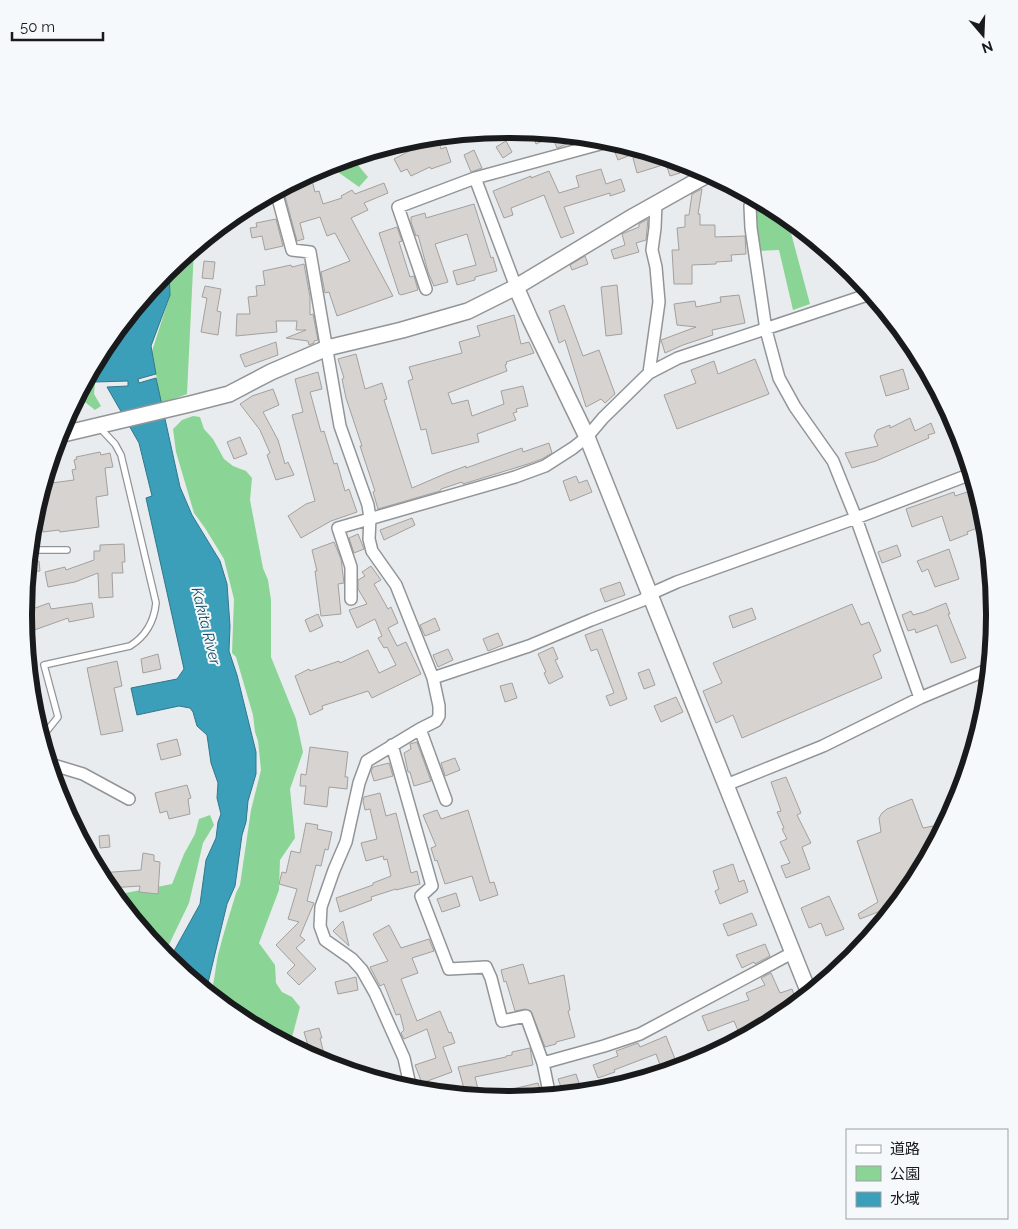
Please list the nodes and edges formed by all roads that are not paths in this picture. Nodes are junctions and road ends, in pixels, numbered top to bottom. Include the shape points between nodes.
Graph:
1 (594, 146) edge
2 (475, 178) junction
3 (701, 178) edge
4 (278, 198) edge
5 (656, 203) junction
6 (751, 204) edge
7 (516, 287) junction
8 (426, 289) dead end
9 (863, 296) edge
10 (766, 330) junction
11 (327, 348) junction
12 (649, 373) junction
13 (106, 425) junction
14 (69, 433) edge
15 (587, 437) junction
16 (965, 476) edge
17 (370, 518) junction
18 (856, 518) junction
19 (37, 550) edge
20 (67, 550) dead end
21 (650, 594) junction
22 (351, 599) dead end
23 (981, 672) edge
24 (433, 678) junction
25 (920, 698) junction
26 (420, 729) junction
27 (47, 730) edge
28 (392, 745) junction
29 (57, 766) edge
30 (726, 785) junction
31 (129, 799) dead end
32 (446, 800) dead end
33 (792, 953) junction
34 (806, 987) edge
35 (543, 1064) junction
36 (409, 1080) edge
37 (548, 1089) edge

1 - 2 street
2 - 7 street
2 - 8 street via 398,207
3 - 5 street
4 - 11 street via 292,250 310,252
5 - 7 street
5 - 12 street via 652,250 659,302
6 - 10 street via 751,228
7 - 11 street via 468,311
7 - 15 street
9 - 10 street
10 - 12 street via 678,358
10 - 18 street via 786,393 833,462
11 - 13 street via 229,394
11 - 17 street via 340,426
12 - 15 street
13 - 14 street
13 - 27 lane via 121,455 156,603 155,612 149,628 140,640 130,646 44,664 58,717
15 - 17 street via 545,466
15 - 21 street
16 - 18 street
17 - 22 street via 338,528 351,567
17 - 24 street via 372,550 396,585
18 - 21 street
18 - 25 street
19 - 20 lane
21 - 24 street via 643,600 529,646
21 - 30 street
23 - 25 street
24 - 26 street via 439,716 436,722
25 - 30 street via 823,746
26 - 28 street
26 - 32 street
28 - 35 street via 432,886 422,896 449,968 486,967 492,978 502,1021 526,1016
28 - 36 street via 367,761 346,842 322,907 320,926 326,940 362,970 404,1058
29 - 31 street via 83,774
30 - 33 street
33 - 34 street
33 - 35 street via 640,1034
35 - 37 street

